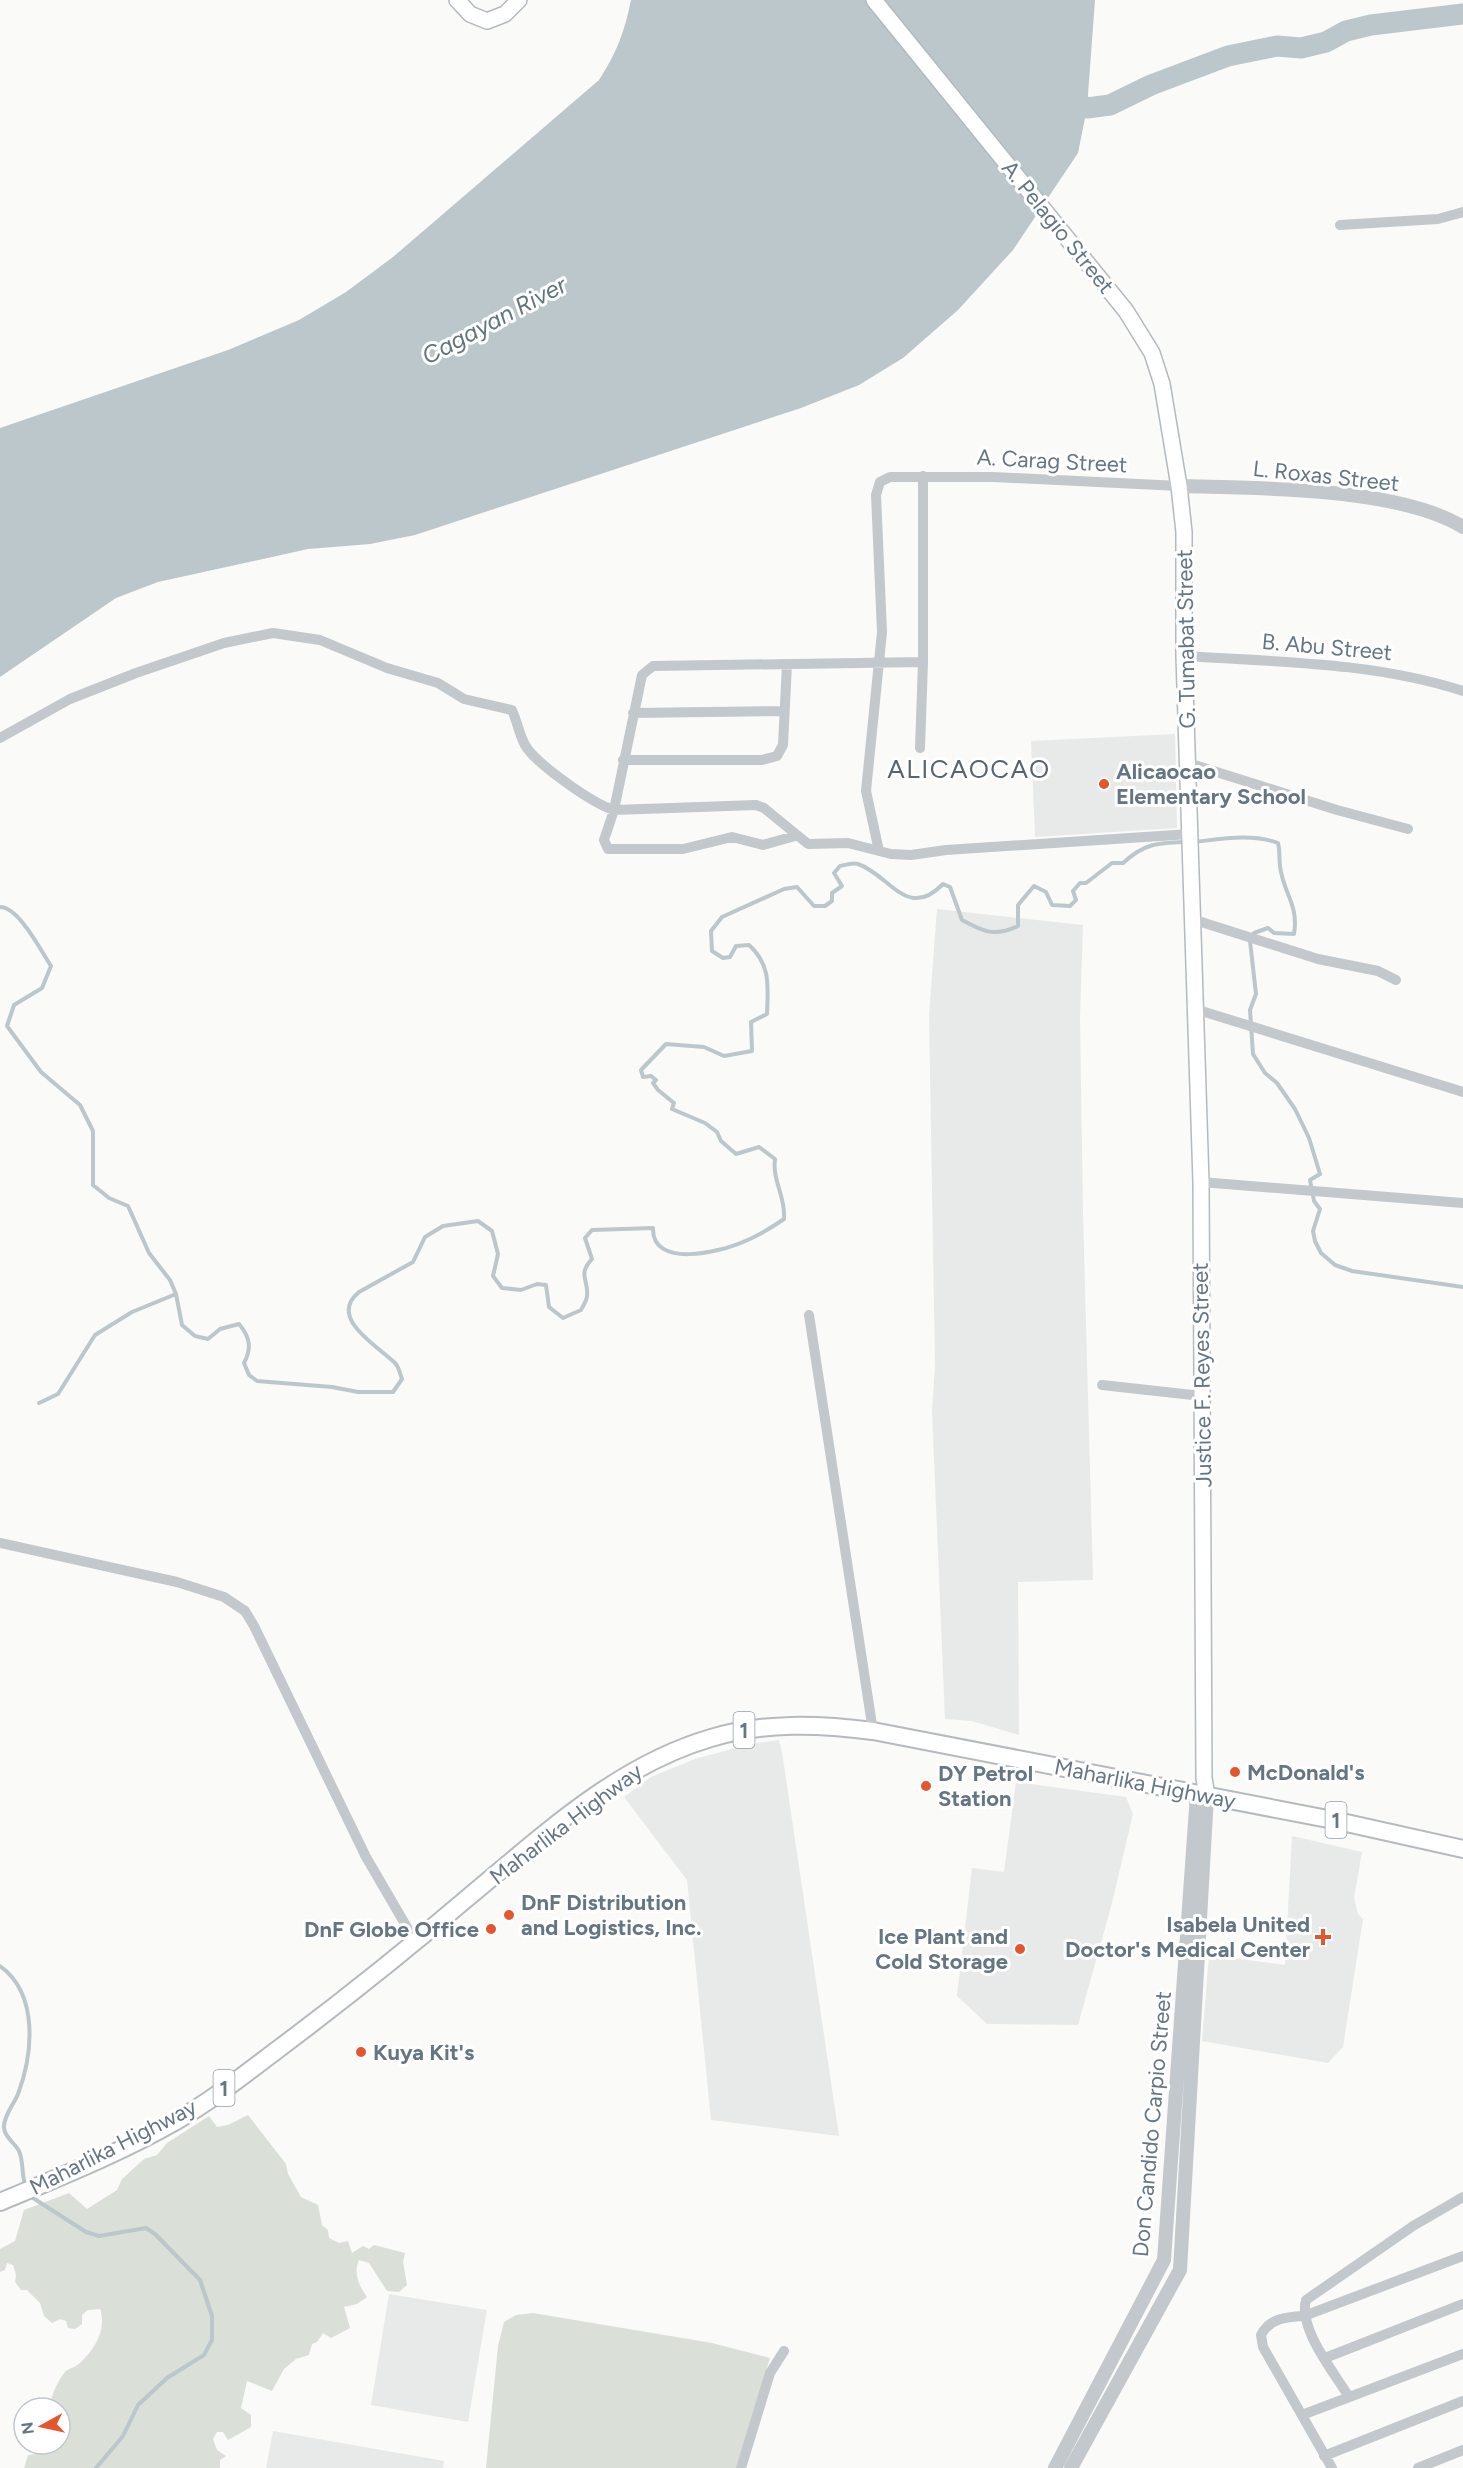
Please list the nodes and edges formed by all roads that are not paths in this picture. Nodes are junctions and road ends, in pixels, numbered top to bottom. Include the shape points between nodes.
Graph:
1 (457, 0) edge
2 (519, 0) edge
3 (874, 0) edge
4 (1463, 212) edge
5 (1340, 225) dead end
6 (923, 476) junction
7 (1179, 486) junction
8 (1463, 527) edge
9 (1184, 656) junction
10 (879, 662) junction
11 (923, 662) junction
12 (787, 664) junction
13 (1463, 691) edge
14 (784, 711) junction
15 (633, 713) junction
16 (0, 738) edge
17 (920, 748) dead end
18 (623, 760) junction
19 (1188, 763) junction
20 (614, 810) junction
21 (1408, 829) dead end
22 (795, 836) junction
23 (1190, 840) junction
24 (879, 851) junction
25 (1192, 919) junction
26 (1194, 973) joint
27 (1396, 980) dead end
28 (1195, 1009) junction
29 (1463, 1092) edge
30 (1201, 1182) junction
31 (1463, 1203) edge
32 (809, 1315) dead end
33 (1102, 1385) dead end
34 (1202, 1396) junction
35 (0, 1543) edge
36 (873, 1731) junction
37 (1202, 1795) junction
38 (1463, 1849) edge
39 (415, 1941) junction
40 (1463, 2197) edge
41 (0, 2202) edge
42 (1463, 2256) edge
43 (1463, 2304) edge
44 (1304, 2316) junction
45 (784, 2351) dead end
46 (1463, 2354) edge
47 (1325, 2358) junction
48 (1349, 2397) junction
49 (1463, 2401) edge
50 (1302, 2415) junction
51 (1463, 2450) edge
52 (1324, 2456) junction
53 (741, 2468) edge
54 (1055, 2468) edge
55 (1071, 2468) edge
56 (1332, 2468) edge
57 (1418, 2468) edge

1 - 2 main road via 470,14 487,21 505,14
3 - 7 main road, A. Pelagio Street via 1126,311 1152,353 1162,384
4 - 5 street via 1438,219
6 - 7 street, A. Carag Street
6 - 10 street, A. Carag Street via 890,477 877,488 882,632
6 - 11 street
7 - 8 street, L. Roxas Street via 1264,488 1369,498 1422,510
7 - 9 main road, G. Tumabat Street via 1184,532
9 - 13 street, B. Abu Street via 1375,670
9 - 19 main road, G. Tumabat Street
10 - 11 street
10 - 12 street
10 - 24 street via 866,791
11 - 17 street
12 - 14 street
12 - 15 street via 653,666 642,675
14 - 15 street
14 - 18 street via 781,752 769,759
15 - 18 street
16 - 20 street via 70,699 136,673 224,643 273,633 320,640 387,668 438,683 464,699 512,710 525,746 571,786 598,805
18 - 20 street
19 - 21 street
19 - 23 main road, G. Tumabat Street
20 - 22 street via 756,805 771,813
20 - 22 street via 604,840 613,851 683,849 723,837 763,845
22 - 24 street via 816,846 848,843
23 - 24 street via 946,850 911,855
23 - 25 main road, G. Tumabat Street
25 - 26 main road, G. Tumabat Street
25 - 27 street via 1318,960 1378,971
26 - 28 main road, Justice F. Reyes Street
28 - 29 street
28 - 30 main road, Justice F. Reyes Street
30 - 31 street
30 - 34 main road, Justice F. Reyes Street
32 - 36 street
33 - 34 street
34 - 37 main road, Justice F. Reyes Street
35 - 39 street via 177,1582 229,1598 245,1611 366,1857
36 - 37 main road, Maharlika Highway / 1
36 - 39 main road, Maharlika Highway / 1 via 804,1724 771,1726 711,1737 675,1750 614,1783
37 - 38 main road, Maharlika Highway / 1
37 - 54 street, Don Candido Carpio Street via 1164,2260
37 - 55 street, Don Candido Carpio Street via 1180,2270
39 - 41 main road, Maharlika Highway / 1 via 277,2050 177,2120 69,2174
40 - 44 street via 1313,2292 1305,2300
42 - 44 street
43 - 47 street
44 - 47 street
44 - 50 street via 1272,2321 1261,2335 1263,2347
45 - 53 street via 770,2373
46 - 48 street
47 - 48 street
48 - 50 street
49 - 52 street
50 - 52 street
51 - 57 street
52 - 56 street

